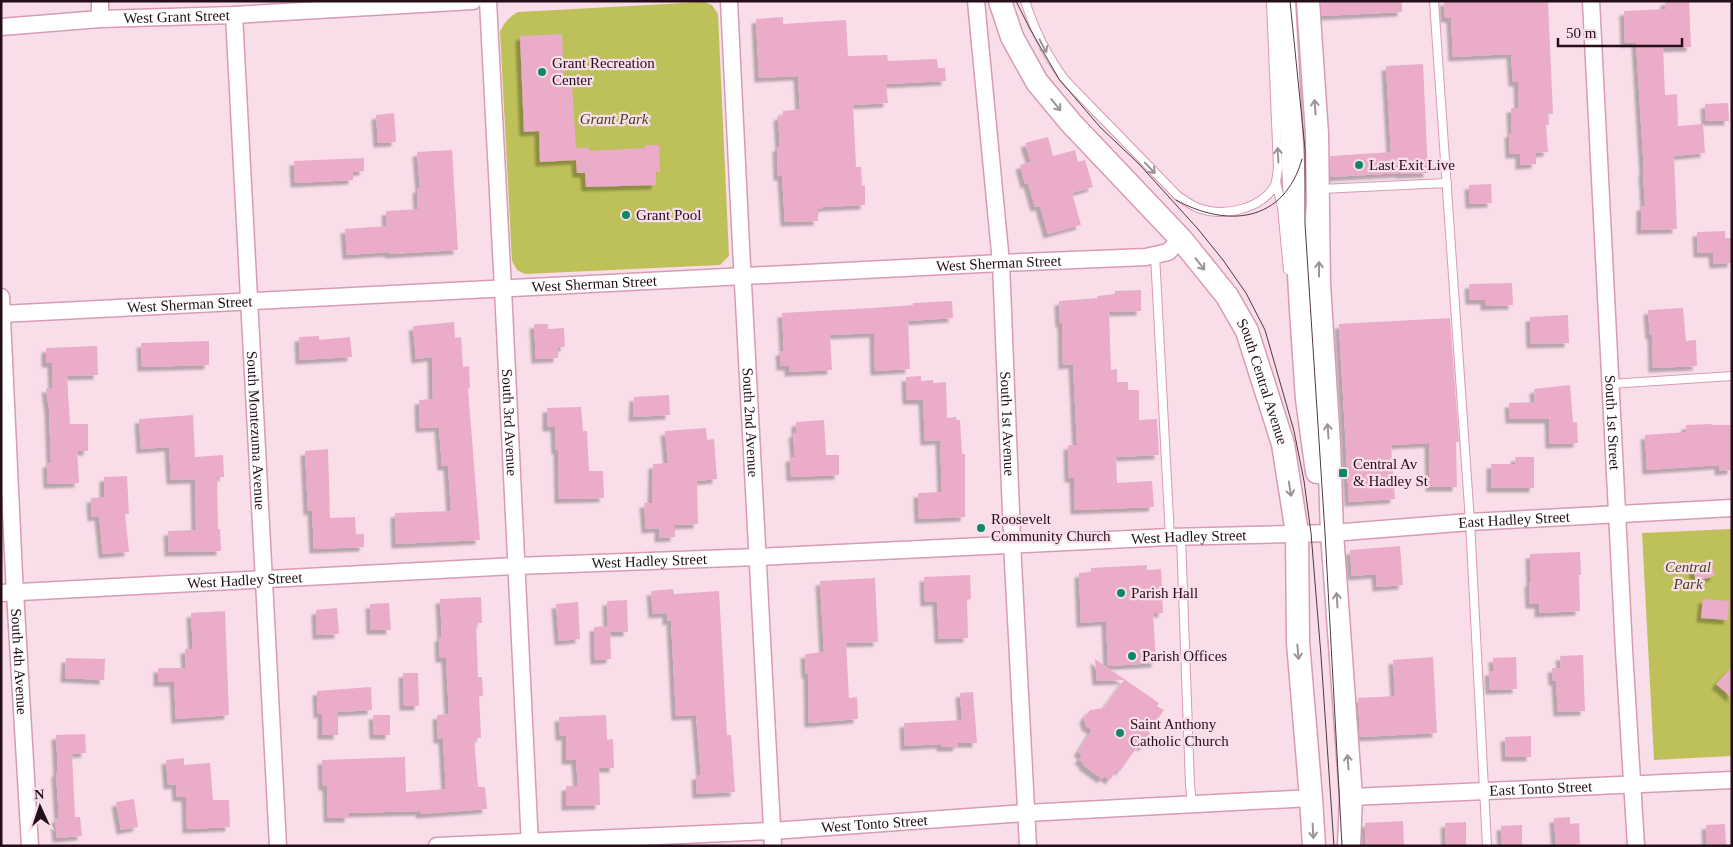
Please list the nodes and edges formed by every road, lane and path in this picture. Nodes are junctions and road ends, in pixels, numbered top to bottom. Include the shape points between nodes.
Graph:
1 (100, 1) edge
2 (473, 1) edge
3 (488, 1) edge
4 (729, 1) edge
5 (976, 1) edge
6 (1000, 1) edge
7 (1025, 1) edge
8 (1271, 1) edge
9 (1284, 1) edge
10 (1308, 1) edge
11 (1434, 1) edge
12 (1591, 1) edge
13 (392, 3) edge
14 (234, 15) junction
15 (100, 20) junction
16 (1, 27) edge
17 (1276, 180) junction
18 (1447, 183) junction
19 (1319, 190) junction
20 (1181, 239) junction
21 (1155, 255) junction
22 (1001, 263) junction
23 (1288, 274) dead end
24 (742, 278) junction
25 (503, 289) junction
26 (1, 297) edge
27 (250, 302) junction
28 (2, 314) edge
29 (1295, 351) dead end
30 (1732, 376) edge
31 (1610, 384) junction
32 (1307, 400) junction
33 (1732, 508) edge
34 (1617, 515) junction
35 (1470, 522) junction
36 (1332, 532) junction
37 (1297, 533) junction
38 (1176, 537) junction
39 (1012, 545) junction
40 (758, 557) junction
41 (516, 566) junction
42 (264, 579) junction
43 (8, 593) edge
44 (1732, 780) edge
45 (1632, 786) junction
46 (1484, 792) junction
47 (1351, 797) junction
48 (1311, 798) junction
49 (1192, 804) junction
50 (1026, 812) junction
51 (773, 838) edge
52 (650, 841) edge
53 (530, 844) edge
54 (30, 846) edge
55 (278, 846) edge
56 (437, 846) edge
57 (1028, 846) edge
58 (1314, 846) edge
59 (1349, 846) edge
60 (1487, 846) edge
61 (1636, 846) edge

1 - 15 street
2 - 13 street, West Grant Street
3 - 25 street, South 3rd Avenue
4 - 24 street, South 2nd Avenue
5 - 22 street, South 1st Avenue
6 -> 20 main road, South Central Avenue via 1012,37 1037,82
7 -> 17 lane via 1034,29 1065,80 1178,196 1199,208 1224,212 1244,209 1261,200 1274,187
17 -> 8 lane
9 - 32 main road
19 -> 10 main road
11 - 18 lane
12 - 31 street, South 1st Street
13 - 14 street, West Grant Street
14 - 15 street, West Grant Street
14 - 27 street, South Montezuma Avenue
15 - 16 street, West Grant Street
17 - 23 lane via 1282,207
18 - 19 lane
18 - 35 lane
36 -> 19 main road via 1320,284
20 - 21 street, West Sherman Street via 1168,252
20 -> 37 main road, South Central Avenue via 1227,296 1247,331 1283,444
21 - 22 street, West Sherman Street
21 - 38 lane
22 - 24 street, West Sherman Street
22 - 39 street, South 1st Avenue
24 - 25 street, West Sherman Street
24 - 40 street, South 2nd Avenue
25 - 27 street, West Sherman Street
25 - 41 street, South 3rd Avenue
26 - 28 street, South 4th Avenue
27 - 28 street, West Sherman Street
27 - 42 street, South Montezuma Avenue
28 - 43 street, South 4th Avenue
29 - 32 lane via 1297,370
30 - 31 lane
31 - 34 street, South 1st Street
32 - 36 main road via 1324,521
33 - 34 street, East Hadley Street
34 - 35 street, East Hadley Street
34 - 45 street, South 1st Street
35 - 36 street, East Hadley Street
35 - 46 lane
36 - 37 street, East Hadley Street
47 -> 36 main road
37 - 38 street, West Hadley Street
37 -> 48 main road, South Central Avenue via 1298,642
38 - 39 street, West Hadley Street
38 - 49 lane
39 - 40 street, West Hadley Street
39 - 50 street, South 1st Avenue
40 - 41 street, West Hadley Street
40 - 51 street, South 2nd Avenue
41 - 42 street, West Hadley Street
41 - 53 street, South 3rd Avenue
42 - 43 street, West Hadley Street
42 - 55 street, South Montezuma Avenue
43 - 54 street, South 4th Avenue
44 - 45 street, East Tonto Street
45 - 46 street, East Tonto Street
45 - 61 street, South 1st Street
46 - 47 street, East Tonto Street
46 - 60 lane
47 - 59 main road
48 - 49 street, West Tonto Street
48 -> 58 main road, South Central Avenue
49 - 50 street, West Tonto Street
50 - 51 street, West Tonto Street
50 - 57 street, South 1st Avenue
51 - 52 street, West Tonto Street
52 - 53 street, West Tonto Street
53 - 56 street, West Tonto Street

